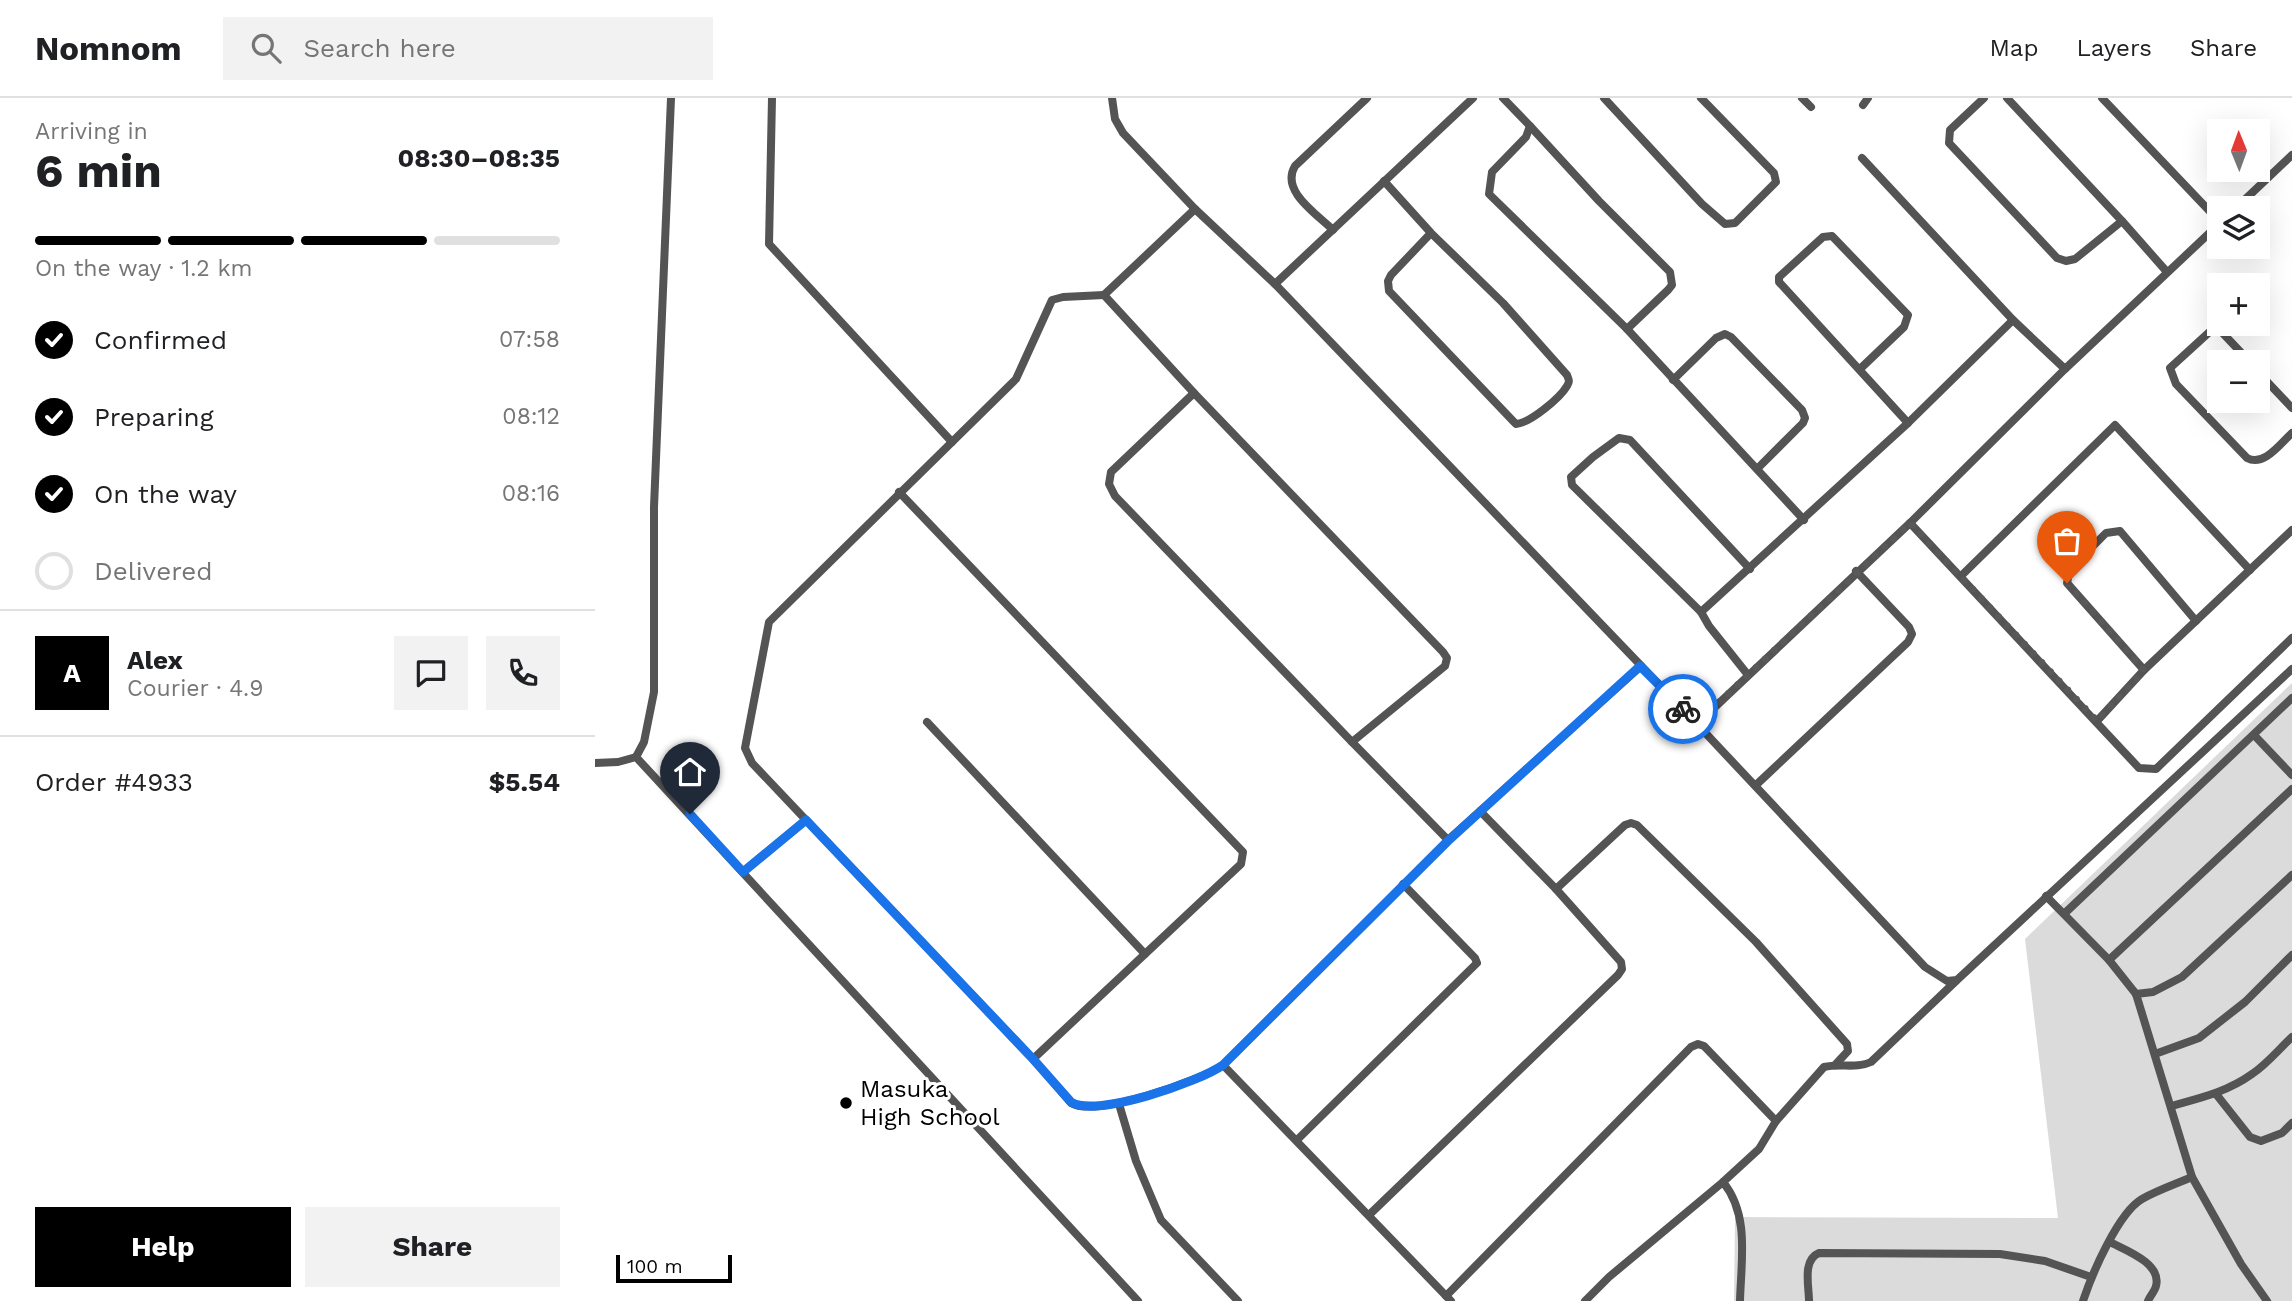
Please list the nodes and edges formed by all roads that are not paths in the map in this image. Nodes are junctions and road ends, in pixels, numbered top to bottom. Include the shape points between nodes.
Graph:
1 (671, 98) edge
2 (772, 98) edge
3 (1112, 98) edge
4 (1367, 98) edge
5 (1473, 98) edge
6 (1503, 98) edge
7 (1604, 98) edge
8 (1701, 98) edge
9 (1803, 98) edge
10 (1984, 98) edge
11 (2007, 98) edge
12 (2102, 98) edge
13 (1811, 107) dead end
14 (1530, 126) junction
15 (2292, 155) edge
16 (1862, 158) dead end
17 (1384, 181) junction
18 (2249, 196) edge
19 (1195, 209) junction
20 (2207, 209) edge
21 (2122, 220) junction
22 (1333, 230) junction
23 (1431, 233) junction
24 (2207, 234) edge
25 (2167, 272) junction
26 (1275, 284) junction
27 (1104, 295) junction
28 (2013, 320) junction
29 (1626, 330) junction
30 (2239, 350) edge
31 (1860, 369) junction
32 (2065, 369) junction
33 (1673, 380) junction
34 (2270, 385) edge
35 (1194, 393) junction
36 (2292, 408) edge
37 (1908, 423) junction
38 (2292, 433) edge
39 (952, 442) junction
40 (1757, 468) junction
41 (899, 492) junction
42 (1804, 520) junction
43 (1910, 523) junction
44 (2292, 530) edge
45 (1749, 569) junction
46 (2250, 570) junction
47 (1856, 572) junction
48 (1961, 576) junction
49 (1701, 612) junction
50 (2196, 621) junction
51 (2292, 638) edge
52 (1640, 666) junction
53 (2292, 669) edge
54 (2144, 670) junction
55 (1748, 675) junction
56 (2292, 698) edge
57 (2097, 721) junction
58 (927, 722) dead end
59 (1697, 723) junction
60 (2254, 735) junction
61 (1353, 742) junction
62 (636, 757) junction
63 (595, 763) edge
64 (2292, 775) edge
65 (1756, 785) junction
66 (2292, 789) edge
67 (1480, 811) junction
68 (806, 820) junction
69 (1448, 841) junction
70 (743, 872) junction
71 (2292, 875) edge
72 (1403, 884) junction
73 (1556, 889) junction
74 (2046, 896) junction
75 (2065, 913) junction
76 (1145, 954) junction
77 (2292, 955) edge
78 (2109, 960) junction
79 (1957, 980) junction
80 (2136, 994) junction
81 (2292, 1037) edge
82 (2155, 1054) junction
83 (1033, 1059) junction
84 (1223, 1065) junction
85 (1835, 1065) junction
86 (2216, 1094) junction
87 (1119, 1104) junction
88 (2171, 1106) junction
89 (1776, 1121) junction
90 (2292, 1123) edge
91 (1297, 1140) junction
92 (2192, 1177) junction
93 (1723, 1182) junction
94 (1369, 1215) junction
95 (2110, 1242) junction
96 (2091, 1277) junction
97 (1448, 1298) edge
98 (1138, 1301) edge
99 (1238, 1301) edge
100 (1585, 1301) edge
101 (1740, 1301) edge
102 (1809, 1301) edge
103 (2083, 1301) edge
104 (2148, 1301) edge
105 (2267, 1301) edge

1 - 62 street via 654,507 654,692 644,742
2 - 39 street via 769,244
3 - 19 street via 1123,133
4 - 22 street via 1291,172 1296,194
5 - 17 street
6 - 14 street
7 - 8 street via 1702,204 1730,225 1776,182 1774,173
9 - 13 street
10 - 21 street via 1950,130 1949,143 2057,258 2075,259
11 - 21 street
12 - 20 street
14 - 29 street via 1527,136 1492,172 1489,194
14 - 29 street via 1670,272 1672,285
15 - 18 street
16 - 28 street
17 - 22 street
17 - 23 street
19 - 26 street
19 - 27 street
21 - 25 street
22 - 26 street
23 - 23 street via 1503,303 1567,375 1567,386 1526,423 1514,422 1389,291 1391,275
24 - 25 street
25 - 32 street
26 - 52 street
27 - 35 street
27 - 39 street via 1052,300 1016,379
28 - 32 street
28 - 37 street
29 - 33 street
30 - 38 street via 2216,326 2170,368 2176,384 2253,461 2263,459
31 - 31 street via 1779,282 1823,237 1832,236 1908,315 1904,327
31 - 37 street
32 - 43 street
33 - 40 street
33 - 40 street via 1725,334 1802,410 1803,423
34 - 36 street
35 - 61 street via 1111,472 1109,484 1115,496
35 - 61 street via 1447,658 1445,666
37 - 42 street
39 - 41 street
40 - 42 street
41 - 68 street via 769,622 745,748 752,763
41 - 76 street via 1243,852 1241,864
42 - 45 street
43 - 47 street
43 - 48 street
44 - 46 street
45 - 49 street
45 - 49 street via 1630,440 1619,438 1593,457 1571,477 1573,485
46 - 48 street via 2115,425
46 - 50 street
47 - 55 street
47 - 65 street via 1912,634
48 - 57 street
49 - 55 street
50 - 54 street
50 - 54 street via 2120,531 2106,533 2070,569 2067,583
51 - 57 street via 2156,769 2139,768
52 - 59 street
52 - 67 street
53 - 74 street
54 - 57 street
55 - 59 street
56 - 60 street
58 - 76 street
59 - 65 street
60 - 64 street
60 - 75 street
61 - 69 street
62 - 63 street
62 - 70 street
65 - 79 street via 1925,967 1947,981
66 - 78 street
67 - 69 street
67 - 73 street
68 - 70 street
68 - 83 street
69 - 72 street
70 - 98 street
71 - 80 street via 2182,978 2153,992
72 - 84 street
72 - 91 street via 1477,963
73 - 85 street via 1625,825 1637,825 1756,942 1847,1044 1848,1051
73 - 94 street via 1621,962 1622,969
74 - 75 street
74 - 79 street
75 - 78 street
76 - 83 street
77 - 82 street via 2245,1002 2199,1038
78 - 80 street
79 - 85 street via 1871,1062 1861,1067
80 - 82 street
81 - 86 street via 2254,1073
82 - 88 street
83 - 87 street via 1077,1106
84 - 87 street via 1209,1075
84 - 91 street
85 - 89 street via 1824,1067
86 - 88 street
86 - 90 street via 2250,1137 2261,1141 2282,1133
87 - 99 street via 1161,1220
88 - 92 street
89 - 93 street via 1759,1149
89 - 97 street via 1704,1046 1691,1046
91 - 94 street
92 - 95 street via 2140,1200 2122,1218
92 - 105 street
93 - 100 street
93 - 101 street via 1741,1221
94 - 97 street
95 - 96 street
95 - 104 street via 2152,1268 2156,1287
96 - 102 street via 2045,1261 2000,1254 1819,1253 1808,1262
96 - 103 street

